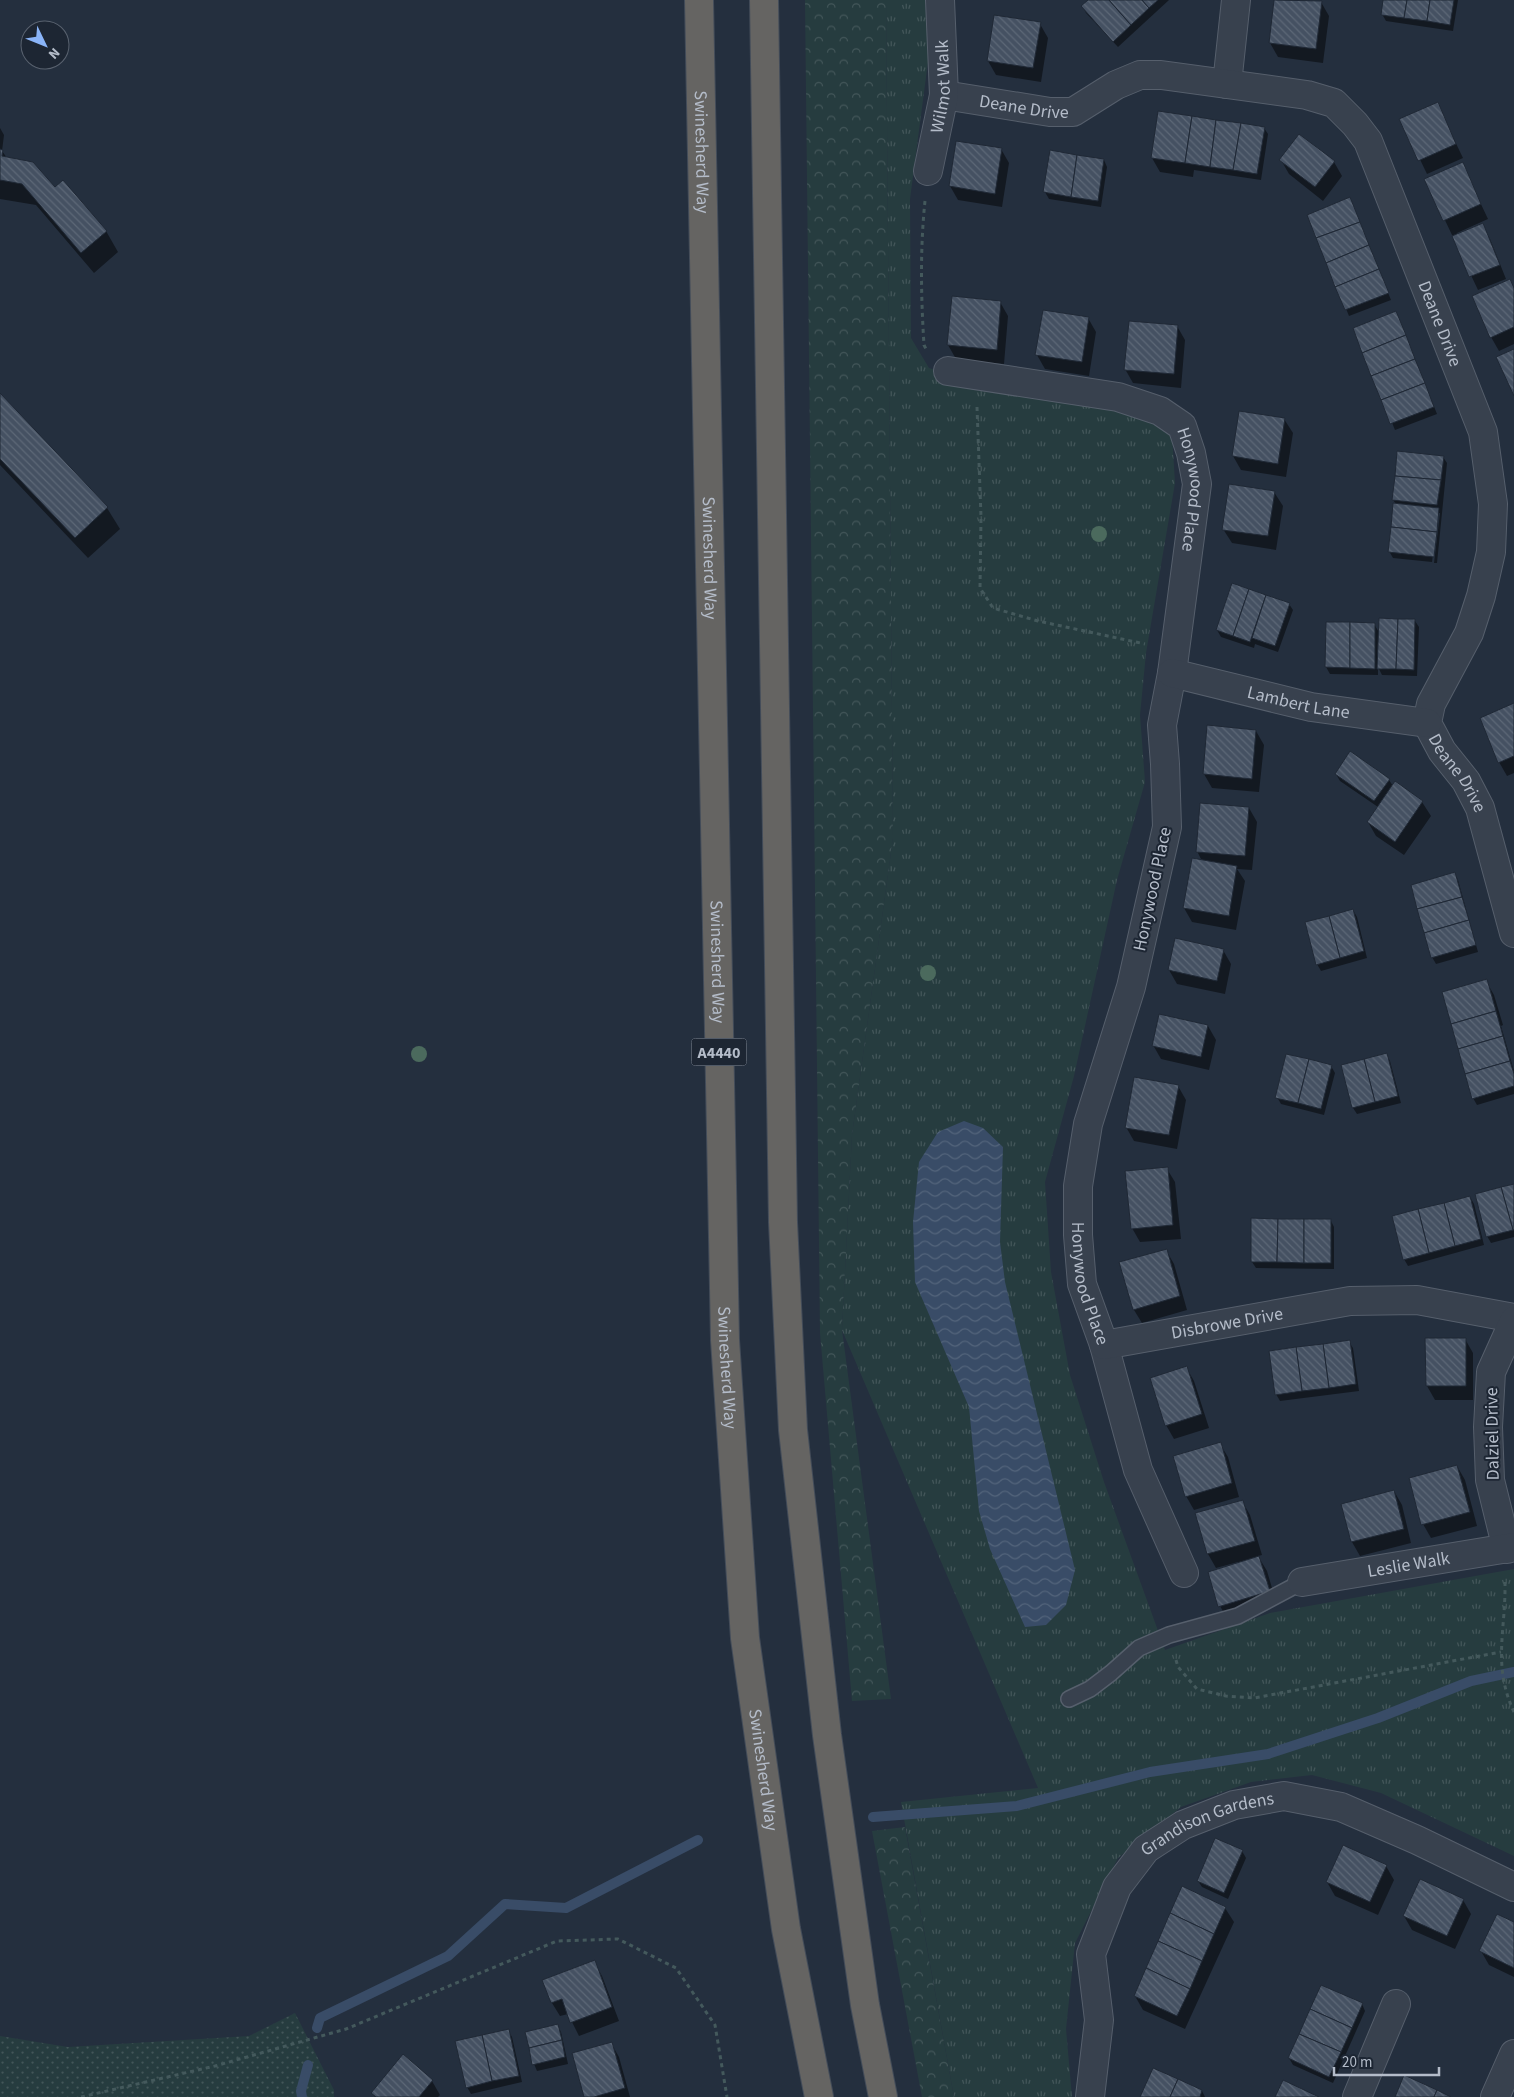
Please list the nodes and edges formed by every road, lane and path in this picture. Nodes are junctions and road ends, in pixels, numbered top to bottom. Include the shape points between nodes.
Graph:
1 (699, 0) edge
2 (764, 0) edge
3 (940, 0) edge
4 (1236, 0) edge
5 (1227, 84) junction
6 (944, 95) junction
7 (928, 171) joint
8 (948, 371) joint
9 (976, 375) junction
10 (1174, 661) junction
11 (1427, 723) junction
12 (1510, 903) edge
13 (1514, 933) edge
14 (1350, 1300) joint
15 (1514, 1320) edge
16 (1104, 1345) junction
17 (1510, 1548) edge
18 (1184, 1573) dead end
19 (1302, 1582) joint
20 (1169, 1635) junction
21 (1501, 1652) junction
22 (1069, 1699) dead end
23 (1514, 1712) edge
24 (1514, 1887) edge
25 (1396, 2004) dead end
26 (1514, 2054) edge
27 (80, 2097) edge
28 (727, 2097) edge
29 (819, 2097) edge
30 (883, 2097) edge
31 (1090, 2097) edge
32 (1357, 2097) edge
33 (1495, 2097) edge

1 - 29 highway, Swinesherd Way / A4440 via 725,1340 745,1638 786,1929
2 - 30 highway via 782,1212 793,1430 827,1735 865,2005
3 - 6 street, Wilmot Walk
4 - 5 street
5 - 6 street, Deane Drive via 1140,75 1116,85 1073,112 1050,112
5 - 11 street, Deane Drive via 1334,103 1368,141 1483,432 1493,504 1491,552 1469,633 1431,704
6 - 7 street, Wilmot Walk
7 - 8 path via 922,230 924,345 936,366
8 - 9 street, Honywood Place
9 - 10 path via 980,588 993,608 1091,633
9 - 10 street, Honywood Place via 1118,397 1160,411 1182,426 1197,484
10 - 11 street, Lambert Lane via 1311,707
10 - 16 street, Honywood Place via 1162,725 1167,827 1131,987 1088,1124 1078,1186 1082,1284
11 - 12 street, Deane Drive via 1442,752 1466,781 1480,808
12 - 13 street, Deane Drive
14 - 15 street, Dalziel Drive via 1418,1300
14 - 16 street, Disbrowe Drive
15 - 17 street, Dalziel Drive via 1491,1372 1488,1427 1490,1480
16 - 18 street, Honywood Place via 1138,1470
17 - 19 street, Leslie Walk
17 - 21 path
19 - 20 lane via 1238,1616
20 - 21 path via 1178,1667 1198,1689 1254,1698
20 - 22 lane via 1139,1648 1090,1689
21 - 23 path via 1505,1693
24 - 31 street, Grandison Gardens via 1341,1807 1284,1796 1234,1805 1183,1825 1146,1849 1117,1887 1091,1954 1099,2020
25 - 32 street
26 - 33 street
27 - 28 path via 215,2066 346,2029 557,1941 618,1940 676,1968 715,2025

